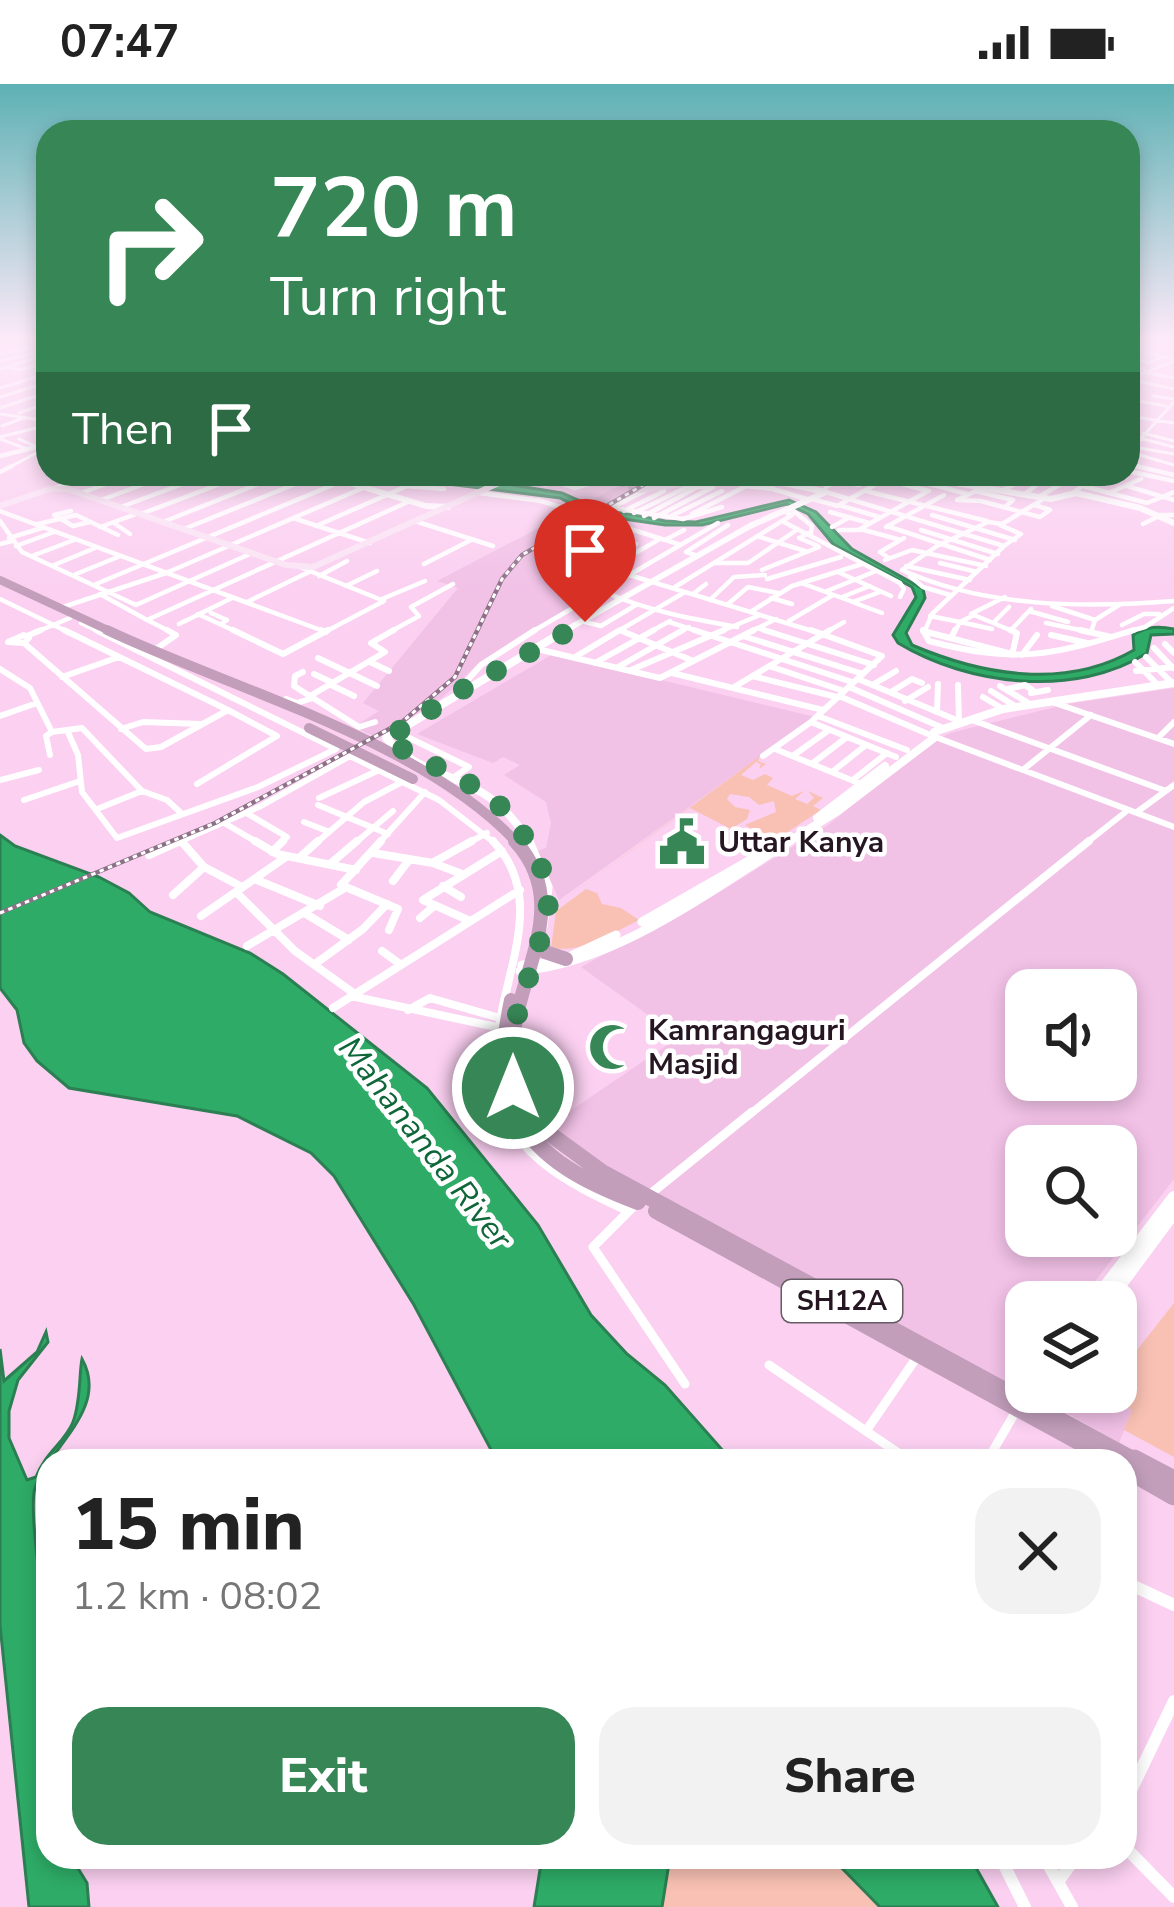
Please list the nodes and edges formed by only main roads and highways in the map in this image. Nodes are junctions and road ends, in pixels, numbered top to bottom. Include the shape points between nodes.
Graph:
1 (68, 486) edge
2 (68, 486) edge
3 (494, 486) edge
4 (682, 486) edge
5 (643, 490) tunnel mouth
6 (0, 505) edge
7 (0, 581) edge
8 (367, 751) junction
9 (539, 931) junction
10 (576, 957) road end
11 (522, 969) junction
12 (504, 1020) junction
13 (518, 1110) junction
14 (638, 1203) junction
15 (1005, 1389) edge
16 (1005, 1391) edge
17 (1045, 1413) edge
18 (1050, 1413) edge
19 (1096, 1449) edge
20 (1116, 1449) edge
21 (1137, 1461) edge
22 (1137, 1475) edge
23 (1174, 1481) edge
24 (1174, 1495) edge

1 - 6 main road
2 - 3 main road via 318,571
4 - 5 main road
7 - 8 main road, SH12A
7 - 8 main road, SH12A
8 - 9 main road, SH12A via 465,797 503,826 532,869
8 - 11 main road, SH12A via 460,803 504,839 532,898
9 - 10 main road via 545,952
9 - 11 main road, SH12A
11 - 12 main road, SH12A
12 - 13 main road, SH12A
12 - 13 main road, SH12A via 501,1085
13 - 14 main road, SH12A
13 - 14 main road, SH12A via 538,1148
14 - 15 main road, SH12A
14 - 16 main road, SH12A via 919,1354
17 - 19 main road, SH12A
18 - 20 main road, SH12A
21 - 23 main road, SH12A
22 - 24 main road

